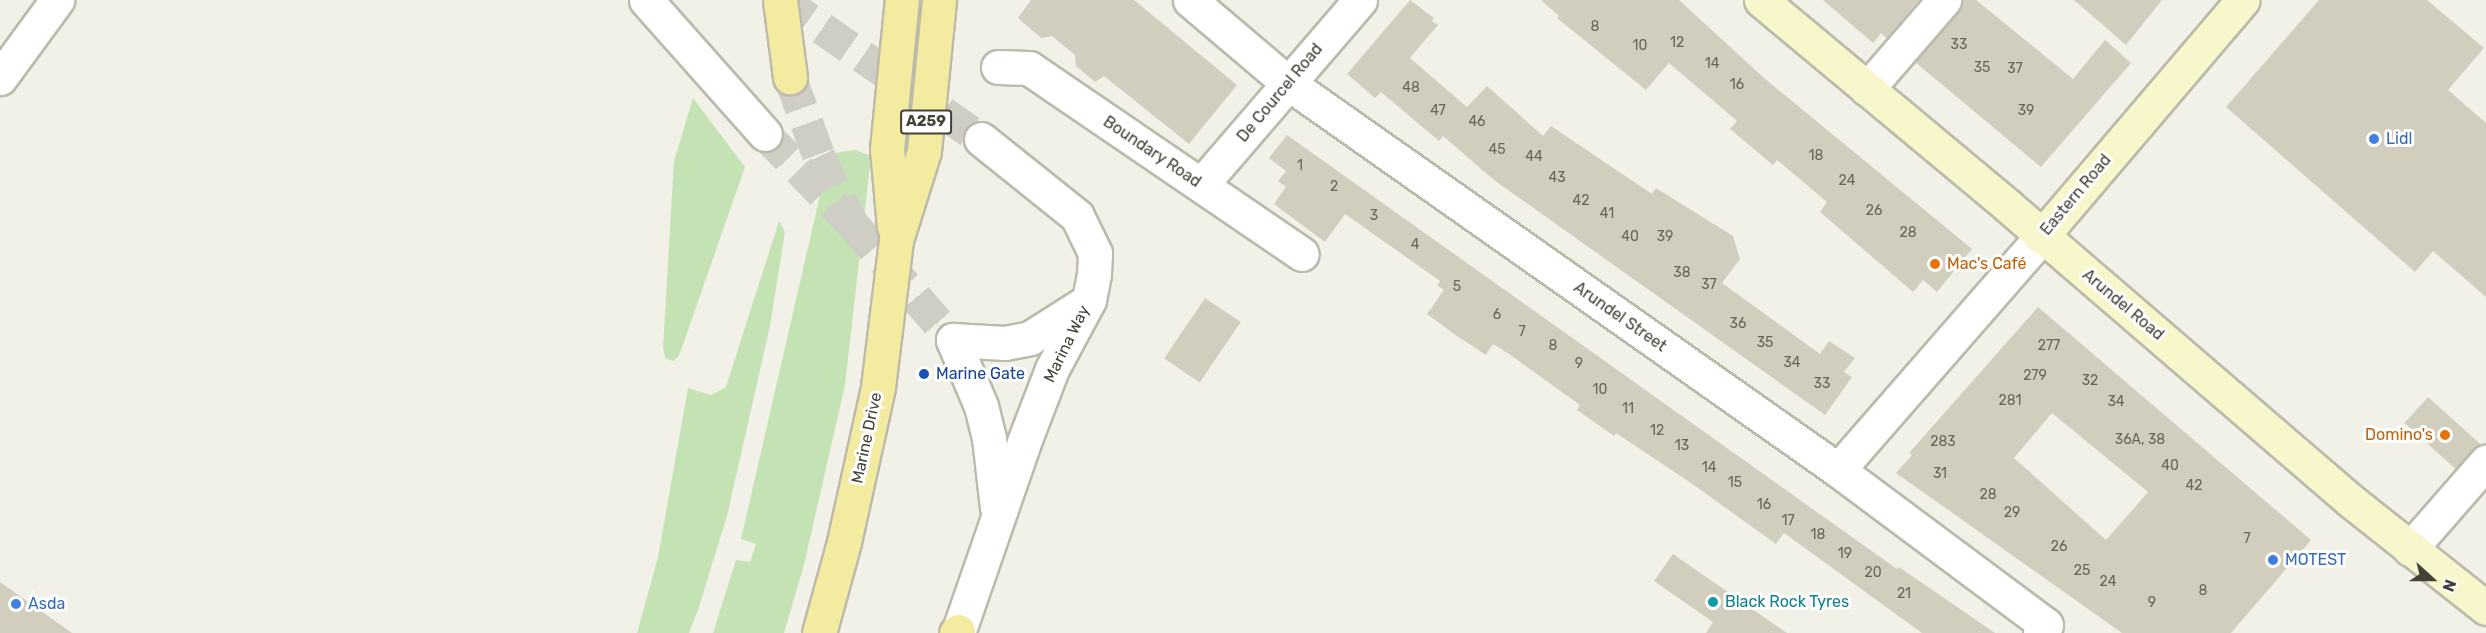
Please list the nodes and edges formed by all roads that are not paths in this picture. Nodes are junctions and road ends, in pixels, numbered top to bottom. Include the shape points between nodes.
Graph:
1 (57, 0) edge
2 (646, 0) edge
3 (780, 0) edge
4 (902, 0) edge
5 (939, 0) edge
6 (1190, 0) edge
7 (1360, 0) edge
8 (1761, 0) edge
9 (1944, 0) edge
10 (2243, 0) edge
11 (998, 67) dead end
12 (790, 77) tunnel mouth
13 (0, 78) edge
14 (1288, 83) junction
15 (1867, 89) junction
16 (765, 134) tunnel mouth
17 (981, 139) tunnel mouth
18 (1201, 185) junction
19 (2041, 237) junction
20 (896, 240) junction
21 (1302, 254) dead end
22 (1089, 300) junction
23 (2486, 462) edge
24 (1838, 470) junction
25 (999, 520) junction
26 (2410, 549) junction
27 (2486, 608) edge
28 (957, 632) edge
29 (819, 633) edge
30 (2040, 633) edge

1 - 13 street
2 - 16 street
3 - 12 main road
4 - 20 main road, Marine Drive / A259 via 887,149
5 - 20 main road, Marine Drive / A259 via 924,151
6 - 14 street, Arundel Street
7 - 14 street, De Courcel Road
8 - 15 main road, Arundel Road
9 - 15 street
10 - 19 main road, Eastern Road
11 - 18 street, Boundary Road via 1029,68
14 - 18 street, De Courcel Road
14 - 24 street, Arundel Street
15 - 19 main road, Arundel Road
17 - 22 street, Marina Way via 1077,216 1095,253
18 - 21 street, Boundary Road
19 - 24 street, Eastern Road
19 - 26 main road, Arundel Road
20 - 29 main road, Marine Drive / A259 via 878,387 844,542
22 - 25 street, Marina Way via 1052,369
22 - 25 street, Marina Way via 1030,338 1005,343 953,340 986,427
23 - 26 street
24 - 30 street, Arundel Street via 2046,625
25 - 28 street, Marina Way
26 - 27 main road, Arundel Road

